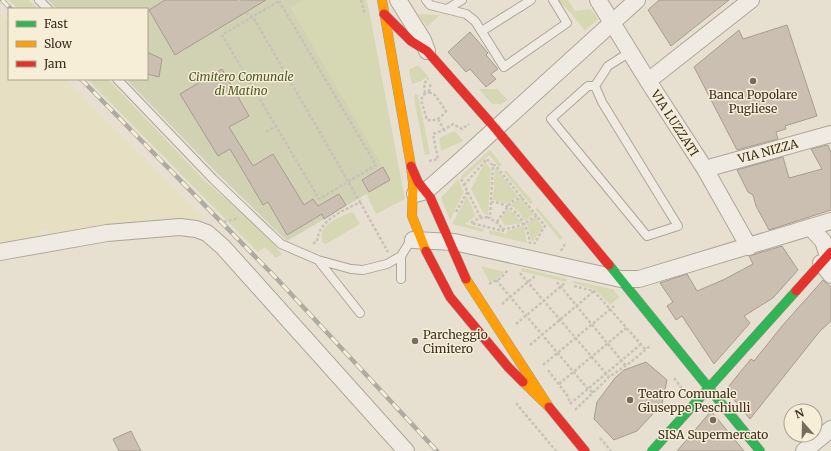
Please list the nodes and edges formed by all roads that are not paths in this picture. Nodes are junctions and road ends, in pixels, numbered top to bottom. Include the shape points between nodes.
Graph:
1 (39, 0) edge
2 (382, 0) edge
3 (426, 0) edge
4 (462, 0) edge
5 (531, 0) edge
6 (553, 0) edge
7 (598, 0) edge
8 (637, 0) edge
9 (751, 0) edge
10 (398, 1) edge
11 (47, 8) edge
12 (447, 9) junction
13 (384, 14) junction
14 (613, 22) junction
15 (482, 31) junction
16 (427, 51) junction
17 (630, 52) junction
18 (118, 80) edge
19 (648, 81) junction
20 (595, 86) junction
21 (496, 128) junction
22 (831, 134) edge
23 (411, 166) junction
24 (705, 169) junction
25 (419, 192) junction
26 (831, 221) edge
27 (810, 227) junction
28 (418, 241) junction
29 (449, 242) junction
30 (749, 247) junction
31 (0, 252) edge
32 (826, 257) edge
33 (397, 258) junction
34 (318, 260) junction
35 (831, 275) edge
36 (401, 279) dead end
37 (621, 279) junction
38 (360, 313) dead end
39 (708, 389) junction
40 (549, 407) junction
41 (831, 429) edge
42 (406, 451) edge
43 (585, 451) edge
44 (652, 451) edge
45 (760, 451) edge
46 (804, 451) edge

1 - 11 lane
2 - 13 street
3 - 12 lane via 430,5
4 - 12 lane
5 - 15 lane
6 - 15 lane via 567,24 504,67
7 - 14 street, VIA LUZZATI
8 - 14 street
9 - 19 street
10 - 16 street via 424,40
12 - 15 lane via 466,14
13 - 16 street via 411,41
13 - 23 street
14 - 17 street, VIA LUZZATI
14 - 21 street
16 - 21 street
17 - 19 street, VIA LUZZATI
17 - 20 lane via 608,66
18 - 34 lane via 213,179 281,244
19 - 24 street, VIA LUZZATI
20 - 20 lane via 602,102 678,226 648,236 551,119 588,86
21 - 25 street
21 - 37 street
22 - 24 street, VIA NIZZA
23 - 25 street
23 - 25 street
24 - 30 street, VIA LUZZATI
25 - 28 street via 412,216
25 - 29 street via 430,197
26 - 27 street
27 - 30 street
27 - 32 street via 823,241
28 - 29 street
28 - 33 lane
28 - 40 street via 450,297 508,367
29 - 37 street
29 - 40 street via 474,294
30 - 37 street via 639,279
31 - 42 street via 107,233 180,227 207,233 223,247
32 - 35 street
32 - 39 street
33 - 34 lane via 375,269 363,270
33 - 36 lane
34 - 38 lane
37 - 39 street
39 - 44 street
39 - 45 street
40 - 43 street
41 - 46 street

